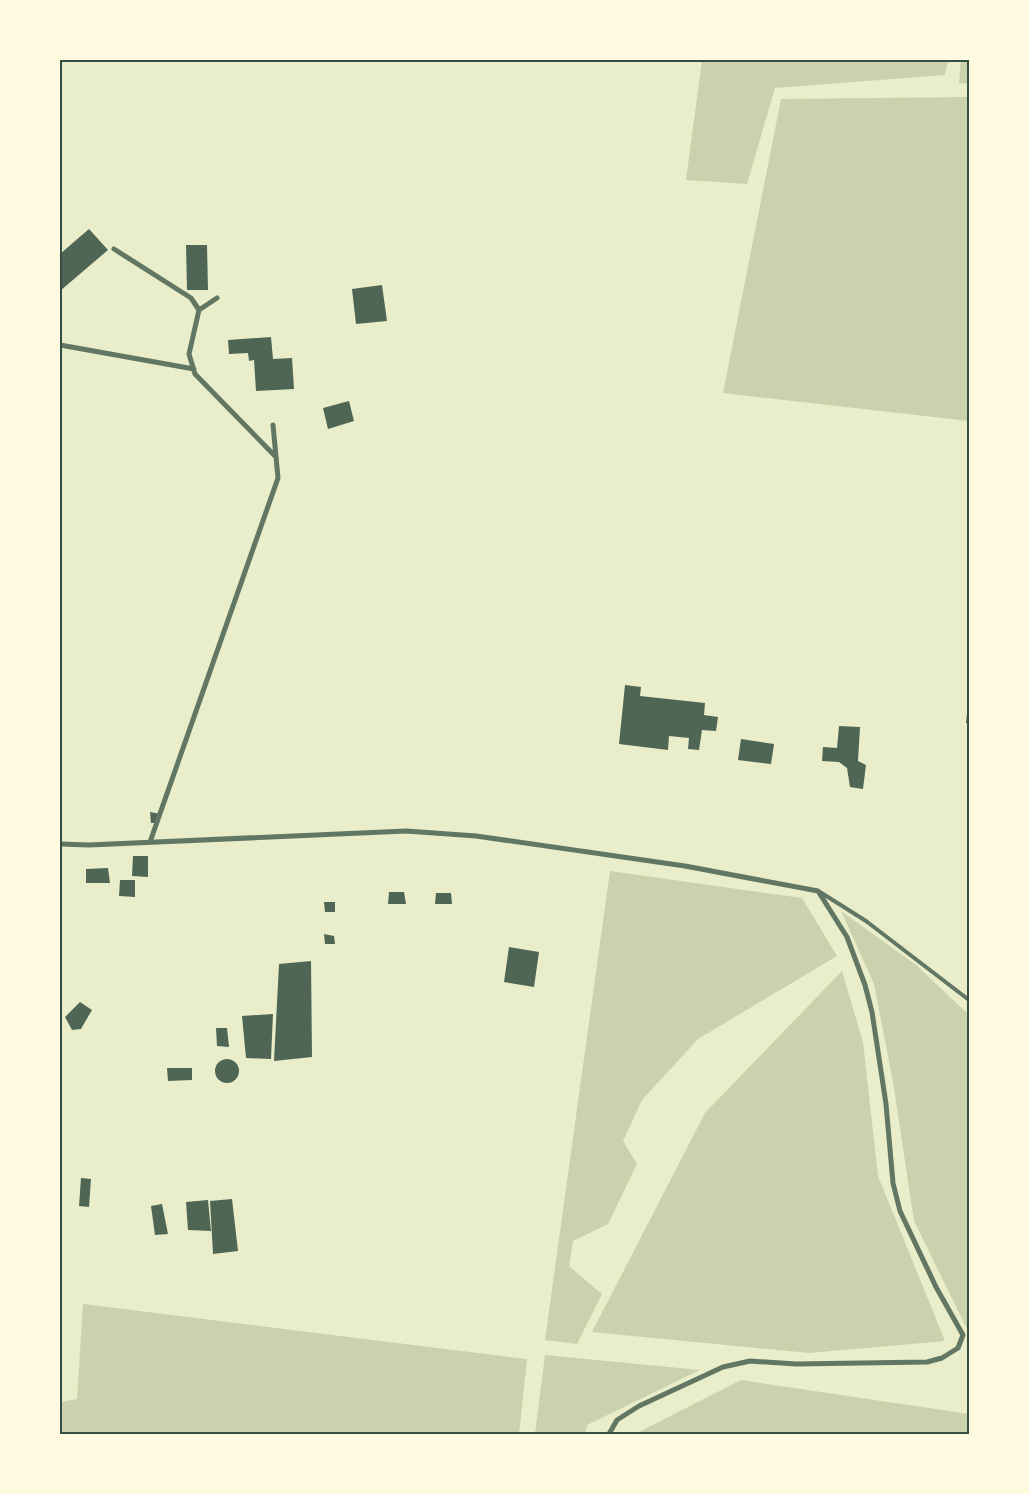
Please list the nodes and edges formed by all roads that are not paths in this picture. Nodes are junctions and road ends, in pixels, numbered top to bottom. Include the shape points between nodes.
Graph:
1 (114, 249) dead end
2 (217, 298) dead end
3 (199, 310) junction
4 (60, 345) edge
5 (194, 369) junction
6 (273, 425) dead end
7 (276, 457) junction
8 (150, 842) junction
9 (60, 844) edge
10 (818, 891) junction
11 (969, 1000) edge
12 (609, 1434) edge

1 - 3 street via 191,298
2 - 3 street
3 - 5 street via 189,354
4 - 5 street
5 - 7 street via 195,374
6 - 7 street
7 - 8 street via 278,478
8 - 9 street
8 - 10 street via 406,831 476,836 686,866
10 - 11 lane via 866,922
10 - 12 street via 847,937 865,985 886,1104 893,1183 908,1230 962,1335 958,1348 942,1358 927,1362 796,1364 750,1361 723,1367 639,1406 618,1420

